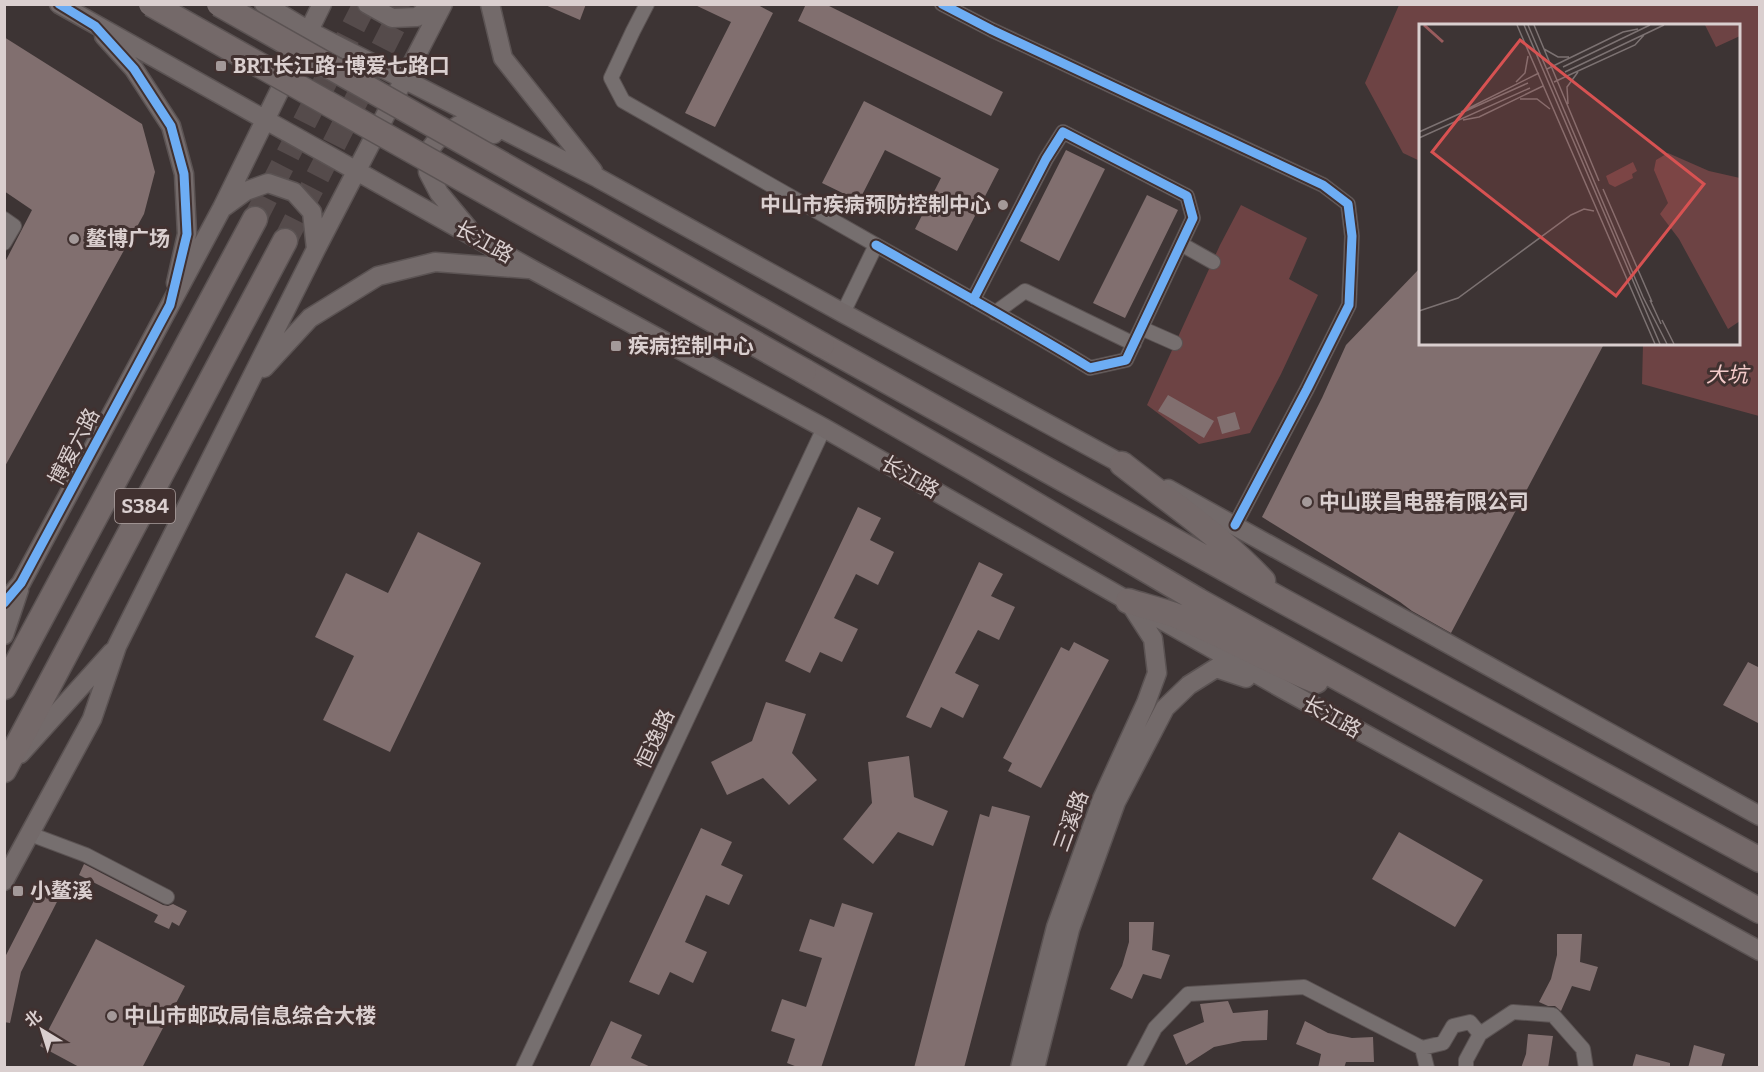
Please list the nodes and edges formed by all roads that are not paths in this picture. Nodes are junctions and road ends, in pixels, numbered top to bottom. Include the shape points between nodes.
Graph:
1 (59, 4) edge
2 (151, 4) edge
3 (219, 4) edge
4 (264, 4) edge
5 (322, 4) edge
6 (367, 4) edge
7 (434, 4) edge
8 (443, 4) edge
9 (489, 4) edge
10 (647, 4) edge
11 (942, 4) edge
12 (95, 26) junction
13 (309, 31) junction
14 (404, 80) junction
15 (265, 120) junction
16 (536, 146) junction
17 (356, 171) junction
18 (598, 178) junction
19 (222, 208) junction
20 (4, 219) edge
21 (255, 219) tunnel mouth
22 (476, 237) junction
23 (285, 241) tunnel mouth
24 (4, 243) edge
25 (1181, 244) junction
26 (876, 245) junction
27 (316, 249) junction
28 (1213, 262) dead end
29 (533, 270) junction
30 (973, 300) junction
31 (170, 305) junction
32 (995, 312) junction
33 (843, 313) junction
34 (1141, 328) junction
35 (1175, 343) dead end
36 (1134, 344) junction
37 (249, 384) junction
38 (824, 428) junction
39 (1122, 464) junction
40 (1235, 525) junction
41 (21, 583) junction
42 (1281, 600) junction
43 (1128, 601) junction
44 (4, 603) edge
45 (4, 635) edge
46 (117, 646) junction
47 (1352, 686) junction
48 (4, 687) edge
49 (1283, 689) junction
50 (4, 770) edge
51 (1760, 816) edge
52 (1698, 826) junction
53 (30, 834) junction
54 (1760, 844) edge
55 (1760, 861) edge
56 (4, 880) edge
57 (167, 897) dead end
58 (1760, 910) edge
59 (1760, 951) edge
60 (1480, 1034) junction
61 (1422, 1048) junction
62 (523, 1068) edge
63 (1020, 1068) edge
64 (1035, 1068) edge
65 (1134, 1068) edge
66 (1426, 1068) edge
67 (1466, 1068) edge
68 (1586, 1068) edge

1 - 12 main road, 长江路
2 - 47 highway, 长江路, bridge via 804,371
3 - 42 highway, bridge
4 - 13 main road
5 - 13 main road, 博爱六路
6 - 7 main road via 392,18 417,17
8 - 14 main road
9 - 18 main road via 503,58
10 - 26 street via 611,78 623,101
11 - 40 street via 1323,185 1348,204 1352,236 1349,305
12 - 15 main road, 长江路
12 - 31 main road via 134,69 171,126 184,174 187,234
13 - 14 main road
13 - 15 main road, 博爱六路
14 - 16 main road
14 - 17 main road
15 - 17 main road, 长江路
15 - 19 main road, 博爱六路
16 - 18 main road
16 - 22 main road via 459,125 430,149 428,172 439,193
17 - 22 main road, 长江路
17 - 27 main road
18 - 33 main road
19 - 27 main road via 246,191 268,183 294,192 312,212
19 - 31 main road, 博爱六路
20 - 24 street via 14,226
21 - 48 highway, S384
22 - 29 main road, 长江路
23 - 50 highway, S384
25 - 28 street
25 - 30 street via 1193,218 1187,196 1063,132
25 - 34 street
26 - 30 street
26 - 33 street
27 - 37 main road
29 - 37 main road via 435,262 378,276 310,318
29 - 38 main road, 长江路
30 - 32 street
31 - 41 main road, 博爱六路
32 - 36 street via 1025,291
32 - 36 street via 1090,368 1126,360
33 - 39 main road
34 - 35 street
34 - 36 street
37 - 46 main road
38 - 43 main road, 长江路
38 - 62 street, 恒逸路
39 - 40 main road
39 - 42 highway via 1202,525
40 - 51 main road
41 - 44 main road, 博爱六路
41 - 45 main road
42 - 52 highway
43 - 47 highway via 1175,615 1322,684
43 - 49 main road, 长江路
43 - 63 main road, 三溪路 via 1153,639 1157,673 1102,799 1056,927
46 - 50 main road
46 - 53 main road via 92,719
47 - 58 highway, 长江路
49 - 59 main road, 长江路
49 - 64 main road, 三溪路 via 1216,668 1189,685 1165,708 1116,802 1070,929
52 - 54 highway
52 - 55 highway
53 - 56 main road
53 - 57 street via 86,855
60 - 61 street via 1470,1022 1453,1026 1443,1043
60 - 67 street via 1466,1060
60 - 68 street via 1513,1012 1553,1015 1583,1049
61 - 65 street via 1304,987 1188,994 1155,1028
61 - 66 street

